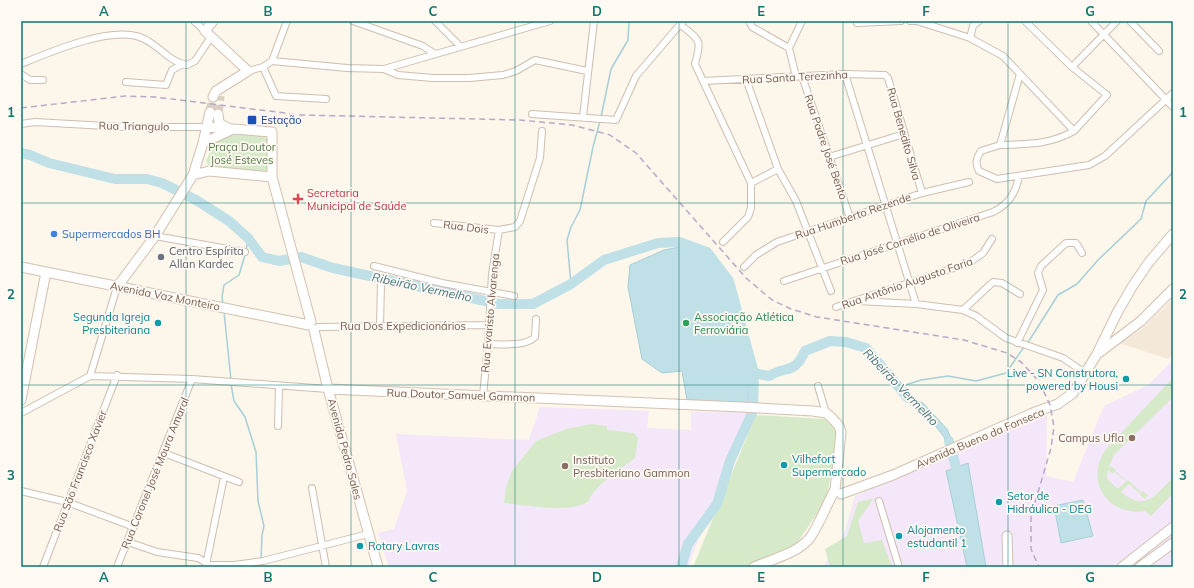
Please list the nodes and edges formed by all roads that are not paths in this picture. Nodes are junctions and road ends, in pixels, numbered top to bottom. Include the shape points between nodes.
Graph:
1 (194, 21) edge
2 (213, 21) edge
3 (288, 21) edge
4 (353, 21) edge
5 (435, 21) edge
6 (549, 21) edge
7 (594, 21) edge
8 (802, 21) edge
9 (858, 21) edge
10 (901, 21) edge
11 (910, 21) edge
12 (979, 21) edge
13 (1025, 21) edge
14 (1090, 21) edge
15 (1118, 21) edge
16 (1130, 21) edge
17 (749, 22) edge
18 (682, 23) edge
19 (208, 34) junction
20 (1104, 35) junction
21 (970, 38) junction
22 (461, 47) junction
23 (789, 48) junction
24 (1159, 51) dead end
25 (435, 54) junction
26 (272, 61) junction
27 (21, 64) edge
28 (183, 64) junction
29 (263, 67) junction
30 (1072, 67) junction
31 (384, 69) junction
32 (248, 71) junction
33 (587, 71) junction
34 (21, 74) edge
35 (845, 74) junction
36 (1020, 74) junction
37 (799, 76) junction
38 (887, 76) joint
39 (746, 79) junction
40 (43, 80) dead end
41 (704, 81) junction
42 (126, 82) dead end
43 (218, 93) tunnel mouth
44 (1173, 93) edge
45 (326, 99) dead end
46 (1165, 99) junction
47 (1173, 107) edge
48 (532, 114) dead end
49 (583, 117) junction
50 (21, 124) edge
51 (207, 127) junction
52 (233, 129) junction
53 (542, 131) dead end
54 (1074, 131) junction
55 (904, 134) junction
56 (203, 143) junction
57 (1000, 145) junction
58 (867, 146) junction
59 (829, 157) junction
60 (199, 158) junction
61 (778, 169) junction
62 (208, 171) junction
63 (272, 177) junction
64 (1019, 177) junction
65 (191, 178) junction
66 (969, 182) dead end
67 (752, 183) junction
68 (922, 193) junction
69 (887, 205) junction
70 (850, 218) junction
71 (434, 223) dead end
72 (499, 230) junction
73 (808, 231) junction
74 (1173, 234) edge
75 (155, 236) junction
76 (992, 239) dead end
77 (723, 242) dead end
78 (898, 243) junction
79 (245, 252) dead end
80 (1082, 253) dead end
81 (374, 266) dead end
82 (21, 267) edge
83 (744, 267) dead end
84 (822, 268) junction
85 (46, 272) junction
86 (784, 281) dead end
87 (911, 282) junction
88 (381, 284) dead end
89 (117, 286) junction
90 (1173, 289) edge
91 (831, 291) dead end
92 (490, 294) junction
93 (1020, 294) dead end
94 (514, 296) dead end
95 (857, 301) junction
96 (916, 304) junction
97 (836, 307) dead end
98 (963, 310) junction
99 (536, 319) dead end
100 (489, 325) junction
101 (313, 326) junction
102 (380, 326) junction
103 (1017, 343) junction
104 (488, 344) junction
105 (1097, 354) junction
106 (1085, 373) junction
107 (117, 375) junction
108 (90, 376) junction
109 (192, 379) junction
110 (279, 386) junction
111 (818, 386) dead end
112 (328, 389) junction
113 (482, 396) junction
114 (21, 400) edge
115 (21, 413) edge
116 (826, 413) junction
117 (278, 426) dead end
118 (164, 453) junction
119 (224, 477) junction
120 (239, 482) dead end
121 (312, 488) dead end
122 (21, 491) edge
123 (836, 494) junction
124 (879, 501) dead end
125 (67, 502) junction
126 (134, 527) junction
127 (1173, 527) edge
128 (368, 534) junction
129 (1007, 536) dead end
130 (128, 542) junction
131 (1173, 544) edge
132 (321, 546) junction
133 (205, 565) edge
134 (43, 567) edge
135 (117, 567) edge
136 (326, 567) edge
137 (378, 567) edge
138 (754, 567) edge
139 (899, 567) edge
140 (1008, 567) edge
141 (1122, 567) edge
142 (1140, 567) edge

1 - 19 street
2 - 19 main road
3 - 26 street
4 - 25 street via 423,46
5 - 22 street
6 - 22 street
7 - 33 street
8 - 23 street
9 - 10 street via 857,23
11 - 21 street
12 - 21 street via 973,26
13 - 30 street
14 - 20 street
15 - 20 street
16 - 24 street
17 - 23 street via 752,27
18 - 41 street via 699,43 695,64
18 - 49 street via 636,76 617,119
19 - 28 street via 193,63
19 - 32 main road
20 - 30 street
20 - 46 street
21 - 36 street via 1003,56
22 - 25 street
23 - 37 street, Rua Padre José Bento
25 - 31 street
26 - 29 street
26 - 31 street
27 - 28 street via 79,42 116,34 142,38
28 - 42 street via 172,70 166,85
29 - 32 street
29 - 45 street via 276,96
30 - 54 street via 1107,95
31 - 33 street via 398,75 469,78 503,75 538,60
32 - 43 main road
33 - 49 street
34 - 40 street via 30,80
35 - 37 street, Rua Santa Terezinha
35 - 38 street, Rua Santa Terezinha
35 - 58 street
36 - 54 street
36 - 57 street
37 - 39 street, Rua Santa Terezinha
37 - 59 street, Rua Padre José Bento
38 - 55 street, Rua Benedito Silva
39 - 41 street, Rua Santa Terezinha
39 - 61 street
41 - 67 street
44 - 46 street
46 - 47 street
46 - 64 street via 1097,162
48 - 49 street
50 - 51 street, Rua Triangulo
51 - 52 main road
51 - 52 main road via 214,113 220,125
51 - 56 main road
52 - 56 main road
52 - 63 main road, Avenida Pedro Sales via 272,132
53 - 72 street via 540,158 520,221 511,229
54 - 57 street via 1059,140 1036,144
55 - 58 street
55 - 68 street, Rua Benedito Silva
56 - 60 main road
57 - 64 street via 980,151 976,158 978,171 997,179
58 - 59 street
58 - 69 street
59 - 70 street, Rua Padre José Bento
60 - 62 main road
60 - 65 main road
61 - 67 street
61 - 73 street via 796,201
62 - 63 main road
62 - 65 main road
63 - 101 main road, Avenida Pedro Sales
64 - 78 street, Rua José Cornélio de Oliveira via 1014,194 1001,208
65 - 75 main road
66 - 68 street, Rua Humberto Rezende
67 - 77 street via 748,217
68 - 69 street, Rua Humberto Rezende
69 - 70 street, Rua Humberto Rezende
69 - 78 street
70 - 73 street, Rua Humberto Rezende
71 - 72 street, Rua Dois
72 - 92 street, Rua Evaristo Alvarenga
73 - 83 street, Rua Humberto Rezende via 767,247
73 - 84 street
74 - 105 main road via 1132,287 1116,313
75 - 79 street
75 - 89 main road
76 - 87 street, Rua Antônio Augusto Faria via 978,258
78 - 84 street, Rua José Cornélio de Oliveira
78 - 87 street
80 - 103 street via 1076,243 1066,243 1041,266 1038,273 1043,290
81 - 92 street
82 - 85 main road, Avenida Vaz Monteiro
84 - 86 street, Rua José Cornélio de Oliveira
84 - 91 street
85 - 89 main road, Avenida Vaz Monteiro
85 - 114 main road
87 - 95 street, Rua Antônio Augusto Faria
87 - 96 street
88 - 102 street
89 - 101 main road, Avenida Vaz Monteiro
89 - 108 street
90 - 105 main road via 1141,321
92 - 94 street
92 - 100 street, Rua Evaristo Alvarenga
93 - 98 street via 1002,283 995,282 988,285
95 - 96 street
95 - 97 street, Rua Antônio Augusto Faria
96 - 98 street
98 - 103 street
99 - 104 street via 535,337 532,340
100 - 102 street, Rua Dos Expedicionários
100 - 104 street, Rua Evaristo Alvarenga
101 - 102 street, Rua Dos Expedicionários
101 - 112 main road, Avenida Pedro Sales
103 - 106 street via 1063,358
104 - 113 street, Rua Evaristo Alvarenga
105 - 106 main road, Avenida Bueno da Fonseca
106 - 123 main road, Avenida Bueno da Fonseca via 1073,393 1058,404 893,475
107 - 108 street, Rua Doutor Samuel Gammon
107 - 109 street, Rua Doutor Samuel Gammon
107 - 125 street, Rua São Francisco Xavier
108 - 115 street, Rua Doutor Samuel Gammon
109 - 110 street, Rua Doutor Samuel Gammon
109 - 118 street, Rua Coronel José Moura Amaral
110 - 112 street, Rua Doutor Samuel Gammon
110 - 117 street
111 - 116 street
112 - 113 main road, Rua Doutor Samuel Gammon
112 - 128 main road, Avenida Pedro Sales
113 - 116 main road, Rua Doutor Samuel Gammon
116 - 123 main road via 835,420 841,432
118 - 119 street
118 - 126 street, Rua Coronel José Moura Amaral
119 - 120 street
119 - 133 street
121 - 132 street
122 - 125 street
123 - 138 main road via 814,533 803,545
124 - 139 street
125 - 126 street
125 - 134 street, Rua São Francisco Xavier
126 - 130 street, Rua Coronel José Moura Amaral
127 - 141 main road
128 - 132 street
128 - 137 main road, Avenida Pedro Sales
129 - 140 main road
130 - 133 street via 156,552 198,558
130 - 135 street, Rua Coronel José Moura Amaral
131 - 142 main road
132 - 133 street via 248,564
132 - 136 street

